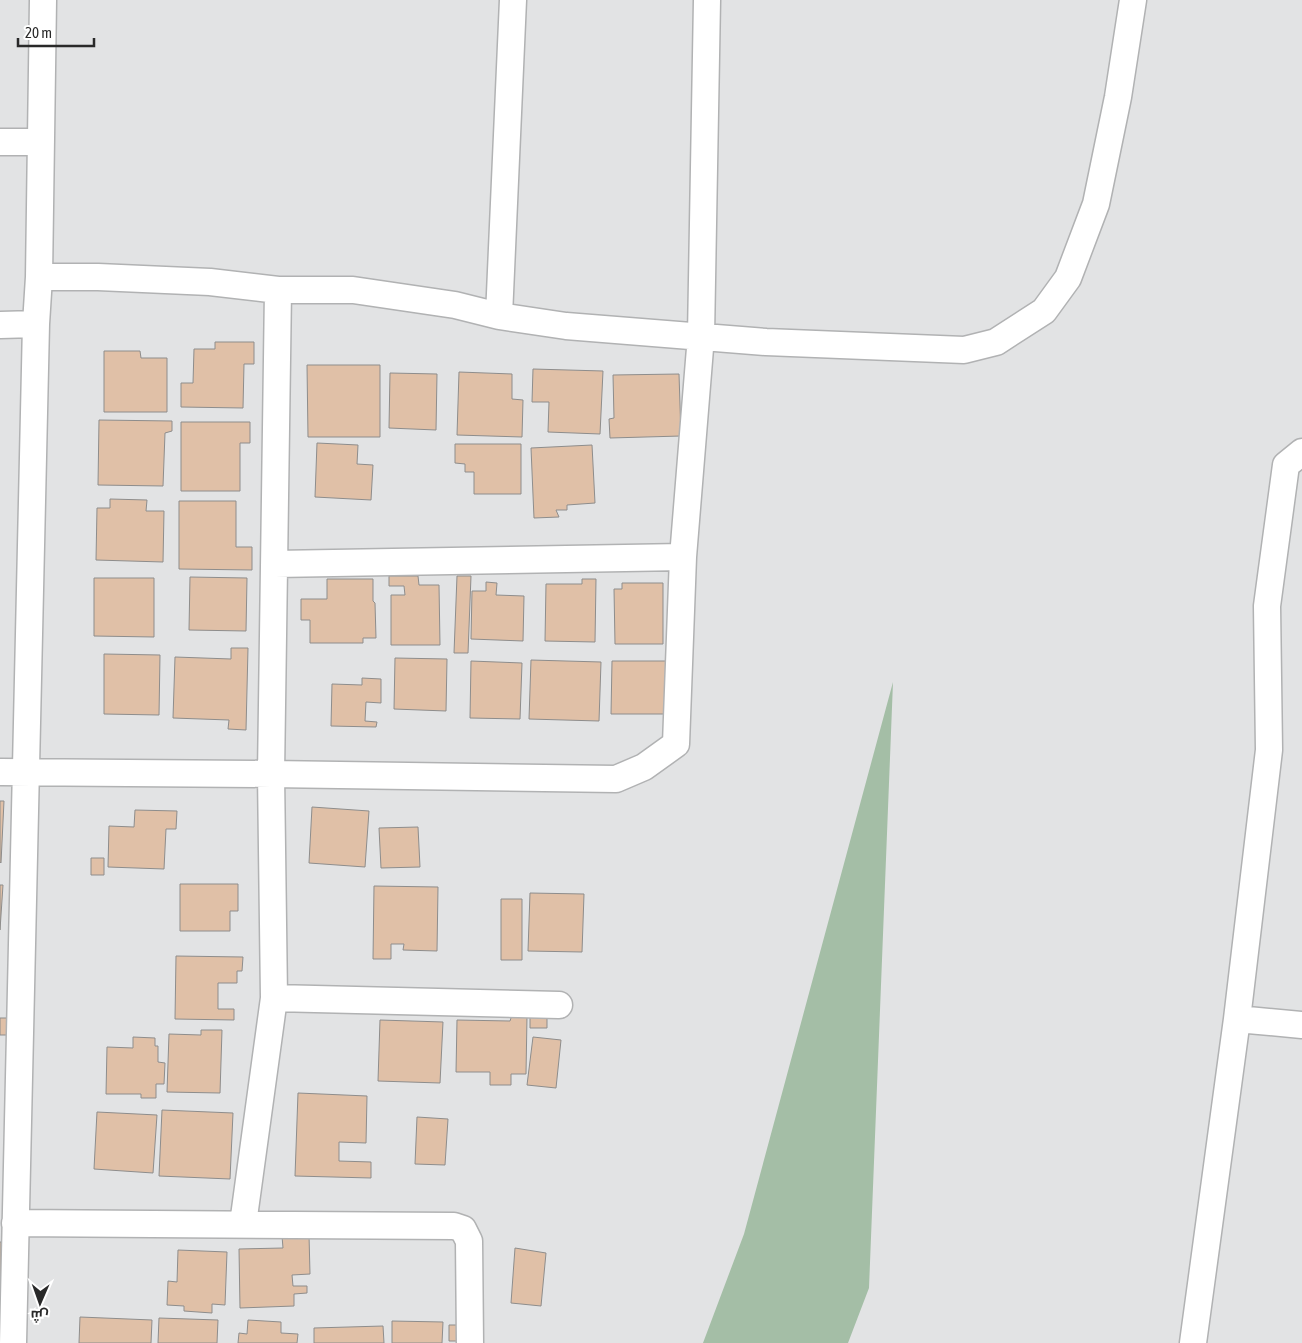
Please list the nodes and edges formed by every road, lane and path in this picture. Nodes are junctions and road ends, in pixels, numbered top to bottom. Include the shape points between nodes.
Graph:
1 (43, 0) edge
2 (513, 0) edge
3 (707, 0) edge
4 (1133, 0) edge
5 (0, 142) edge
6 (41, 142) junction
7 (40, 277) junction
8 (278, 290) junction
9 (499, 316) junction
10 (36, 324) junction
11 (0, 325) edge
12 (701, 336) junction
13 (1302, 452) edge
14 (683, 557) junction
15 (275, 564) junction
16 (0, 772) edge
17 (26, 772) junction
18 (271, 774) junction
19 (274, 998) junction
20 (559, 1005) dead end
21 (1237, 1019) junction
22 (1302, 1025) edge
23 (16, 1223) junction
24 (243, 1224) junction
25 (13, 1343) edge
26 (470, 1343) edge
27 (1194, 1343) edge

1 - 6 street
2 - 9 street
3 - 12 street
4 - 12 street via 1118,97 1096,204 1068,278 1044,311 996,342 964,350 766,342
5 - 6 street
6 - 7 street
7 - 8 street via 210,282
7 - 10 street
8 - 9 street via 353,290 455,305
8 - 15 street
9 - 12 street via 566,326
10 - 11 street
10 - 17 street
12 - 14 street
13 - 21 street via 1286,465 1267,606 1269,750
14 - 15 street
14 - 18 street via 676,744 644,767 616,779
15 - 18 street
16 - 17 street
17 - 18 street
17 - 23 street
18 - 19 street
19 - 20 street
19 - 24 street
21 - 22 street
21 - 27 street
23 - 24 street
23 - 25 street
24 - 26 street via 463,1228 469,1242

